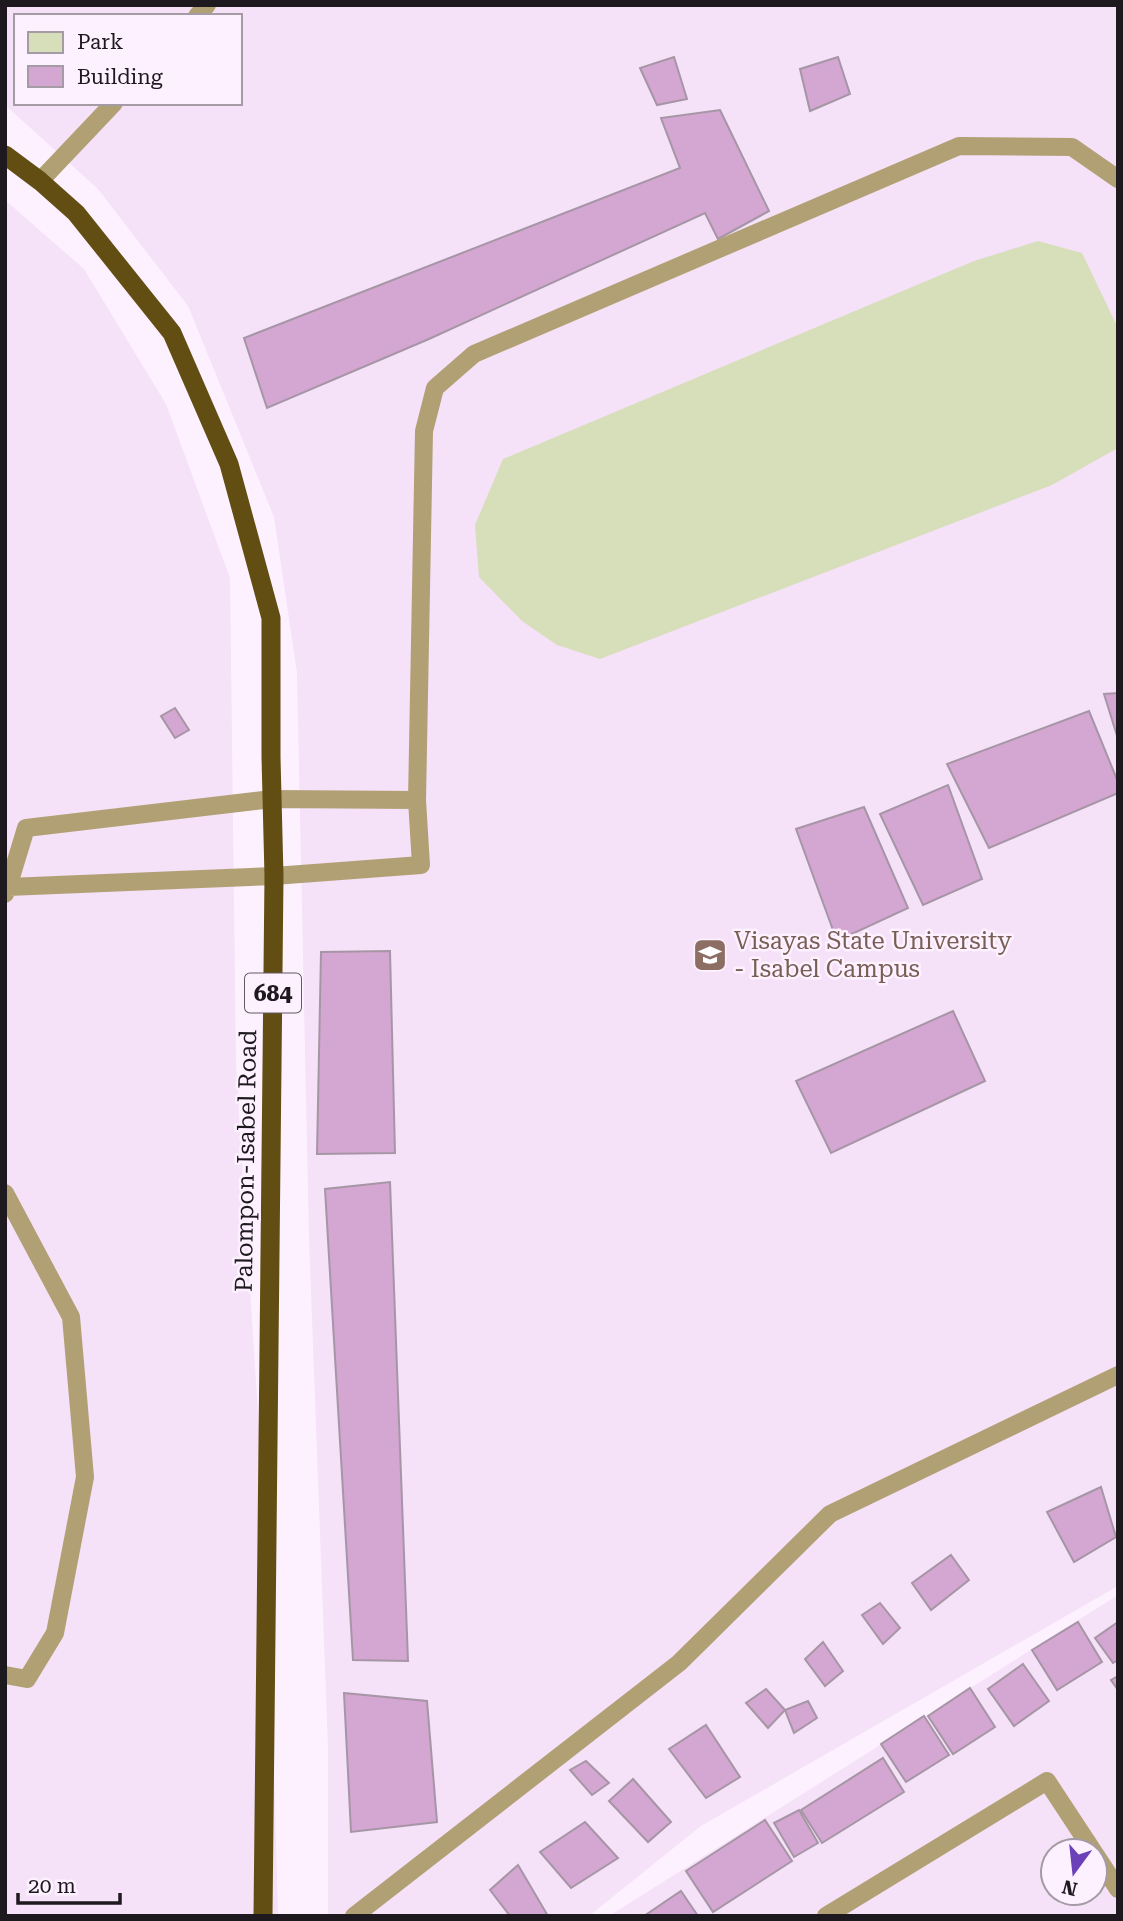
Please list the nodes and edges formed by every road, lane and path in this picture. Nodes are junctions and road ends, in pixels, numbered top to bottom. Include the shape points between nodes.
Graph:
1 (112, 105) edge
2 (5, 155) edge
3 (1118, 179) edge
4 (40, 181) junction
5 (272, 799) junction
6 (417, 800) junction
7 (274, 876) junction
8 (7, 890) edge
9 (5, 1193) edge
10 (1118, 1375) edge
11 (5, 1675) edge
12 (1084, 1837) edge
13 (263, 1916) edge
14 (354, 1916) edge
15 (826, 1916) edge

1 - 4 lane
2 - 4 highway, Palompon-Isabel Road / 684
3 - 6 lane via 1072,147 959,146 474,354 435,388 424,431
4 - 5 highway, Palompon-Isabel Road / 684 via 75,213 172,333 229,464 271,618
5 - 6 lane
5 - 7 highway, Palompon-Isabel Road / 684
5 - 8 lane via 26,828
6 - 7 lane via 421,865
7 - 8 lane
7 - 13 highway, Palompon-Isabel Road / 684
9 - 11 lane via 71,1317 85,1477 55,1633 27,1679
10 - 14 lane via 830,1514 679,1663
12 - 15 lane via 1047,1780

